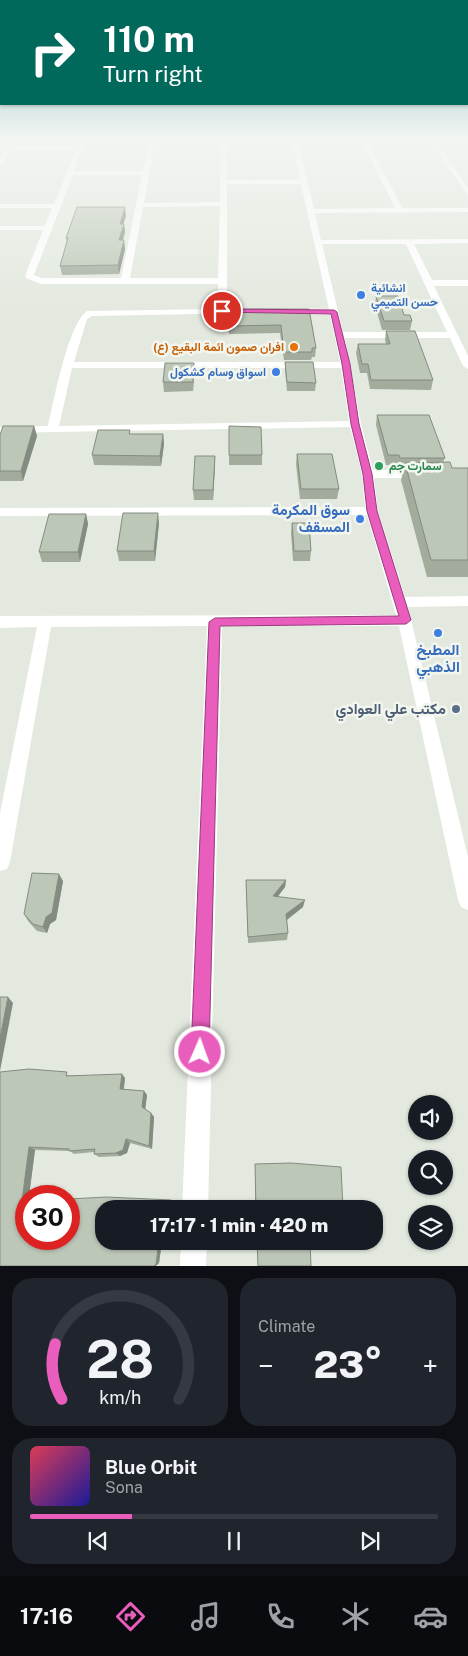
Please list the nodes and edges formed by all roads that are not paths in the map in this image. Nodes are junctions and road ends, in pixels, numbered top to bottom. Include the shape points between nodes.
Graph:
1 (61, 197) edge
2 (141, 197) edge
3 (224, 197) edge
4 (308, 197) edge
5 (393, 197) edge
6 (224, 204) junction
7 (140, 205) junction
8 (0, 206) edge
9 (57, 206) junction
10 (468, 210) edge
11 (311, 211) junction
12 (400, 211) junction
13 (0, 228) edge
14 (49, 228) junction
15 (468, 241) edge
16 (318, 242) junction
17 (409, 242) junction
18 (125, 280) junction
19 (224, 281) junction
20 (429, 283) junction
21 (468, 283) edge
22 (222, 311) junction
23 (260, 311) edge
24 (278, 311) edge
25 (334, 312) junction
26 (339, 334) junction
27 (453, 335) junction
28 (346, 364) junction
29 (68, 365) junction
30 (468, 366) edge
31 (355, 424) junction
32 (54, 429) junction
33 (0, 430) edge
34 (368, 474) junction
35 (432, 474) edge
36 (372, 511) junction
37 (0, 512) edge
38 (468, 601) edge
39 (401, 602) junction
40 (406, 620) junction
41 (0, 622) edge
42 (45, 622) junction
43 (215, 622) junction
44 (0, 862) edge
45 (468, 900) edge
46 (195, 1200) edge
47 (194, 1250) edge
48 (193, 1266) edge

1 - 9 street
2 - 7 street
3 - 6 street
4 - 11 street
5 - 12 street
6 - 7 street
6 - 19 street
7 - 18 street
8 - 9 street
9 - 14 street
10 - 12 street
11 - 12 street
11 - 16 street
13 - 14 street
14 - 18 street via 29,276 41,281
15 - 17 street
16 - 17 street
16 - 25 street
17 - 20 street
18 - 19 street
19 - 22 street
20 - 21 street
20 - 27 street
22 - 23 street
22 - 29 street via 90,313 82,318
24 - 25 street
25 - 26 street
26 - 27 street
26 - 28 street
27 - 30 street
28 - 29 street
28 - 31 street
29 - 32 street
31 - 32 street
31 - 34 street
32 - 33 street
34 - 35 street
34 - 36 street
36 - 37 street
36 - 39 street
38 - 39 street
39 - 40 street
40 - 43 street
40 - 45 street
41 - 42 street
42 - 43 street
42 - 44 street
43 - 46 street
47 - 48 street

